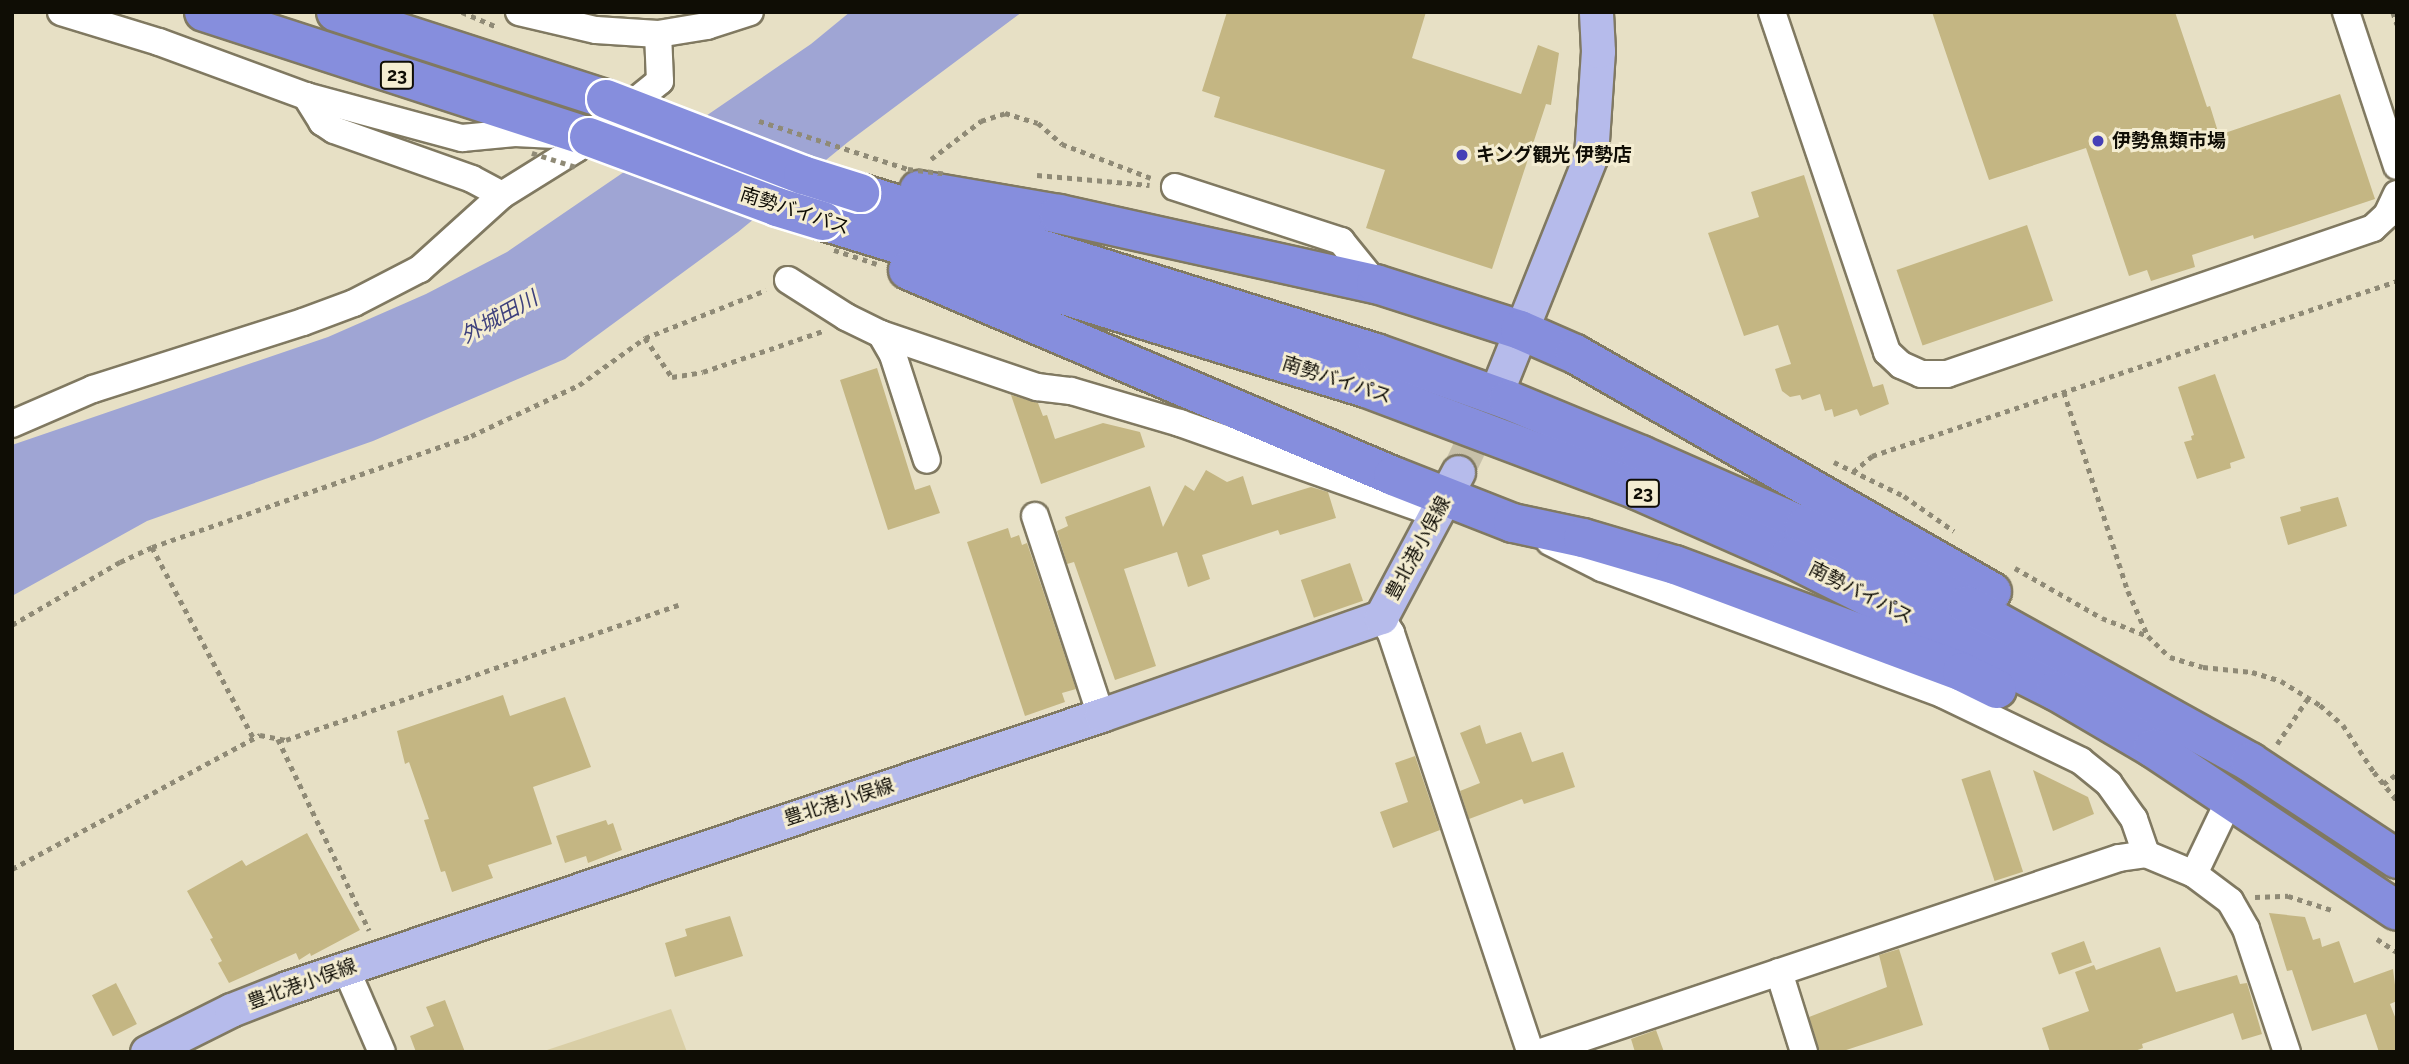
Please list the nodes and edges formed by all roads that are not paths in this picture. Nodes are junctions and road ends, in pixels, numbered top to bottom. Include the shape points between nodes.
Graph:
1 (61, 12) edge
2 (204, 12) edge
3 (337, 12) edge
4 (519, 12) edge
5 (750, 12) edge
6 (1596, 12) edge
7 (1772, 12) edge
8 (2346, 12) edge
9 (658, 34) junction
10 (306, 96) junction
11 (589, 137) junction
12 (2397, 166) edge
13 (803, 175) junction
14 (1175, 187) road end
15 (2397, 194) edge
16 (502, 195) junction
17 (777, 207) junction
18 (788, 280) road end
19 (1376, 284) junction
20 (1520, 330) junction
21 (881, 334) junction
22 (1502, 378) tunnel mouth
23 (12, 424) edge
24 (927, 460) dead end
25 (1447, 494) junction
26 (1035, 516) dead end
27 (1513, 523) junction
28 (1381, 617) junction
29 (1101, 715) junction
30 (2255, 765) junction
31 (2229, 801) junction
32 (2146, 854) junction
33 (2397, 859) edge
34 (2194, 874) junction
35 (2386, 924) edge
36 (346, 969) junction
37 (1779, 972) junction
38 (147, 1052) edge
39 (383, 1052) edge
40 (1530, 1052) edge
41 (1541, 1052) edge
42 (1804, 1052) edge
43 (2287, 1052) edge

1 - 10 street
2 - 11 highway, 南勢バイパス / 23
3 - 13 highway, 南勢バイパス / 23, bridge via 606,99
4 - 9 street via 596,30
5 - 9 street via 707,26
6 - 20 main road via 1591,156
7 - 15 street via 1887,352 1900,365 1921,374 1947,374 2374,229
8 - 12 street
9 - 16 street via 660,81 576,149
10 - 11 street via 462,138 515,133
10 - 16 street via 322,122 334,130 472,179
11 - 17 highway, 南勢バイパス / 23, bridge
13 - 19 highway via 1059,214
13 - 30 highway, 南勢バイパス / 23, bridge via 1376,353 1520,405 1804,527 1954,599
14 - 19 street via 1341,241
16 - 23 street via 420,269 354,303 93,389
17 - 25 highway via 850,248
17 - 31 highway, 南勢バイパス / 23, bridge via 1366,388 1637,490 1789,556 2056,691 2153,748
18 - 21 street
19 - 20 highway
20 - 22 main road
20 - 30 highway via 1575,354 2160,687
21 - 24 street via 893,355
21 - 25 street via 1037,387 1071,391
25 - 27 highway
25 - 28 main road, 豊北港小俣線
26 - 29 street
27 - 31 highway via 1675,565 1962,672
27 - 32 street via 1602,568 1942,694 2081,761 2109,784 2134,819
28 - 29 main road, 豊北港小俣線
28 - 40 street via 1391,633
29 - 36 main road, 豊北港小俣線
30 - 33 highway, 南勢バイパス / 23
31 - 34 street
31 - 35 highway, 南勢バイパス / 23 via 2295,841
32 - 34 street
32 - 37 street via 2119,858
34 - 43 street via 2230,901 2246,929
36 - 38 main road, 豊北港小俣線 via 231,1010
36 - 39 street
37 - 41 street
37 - 42 street

